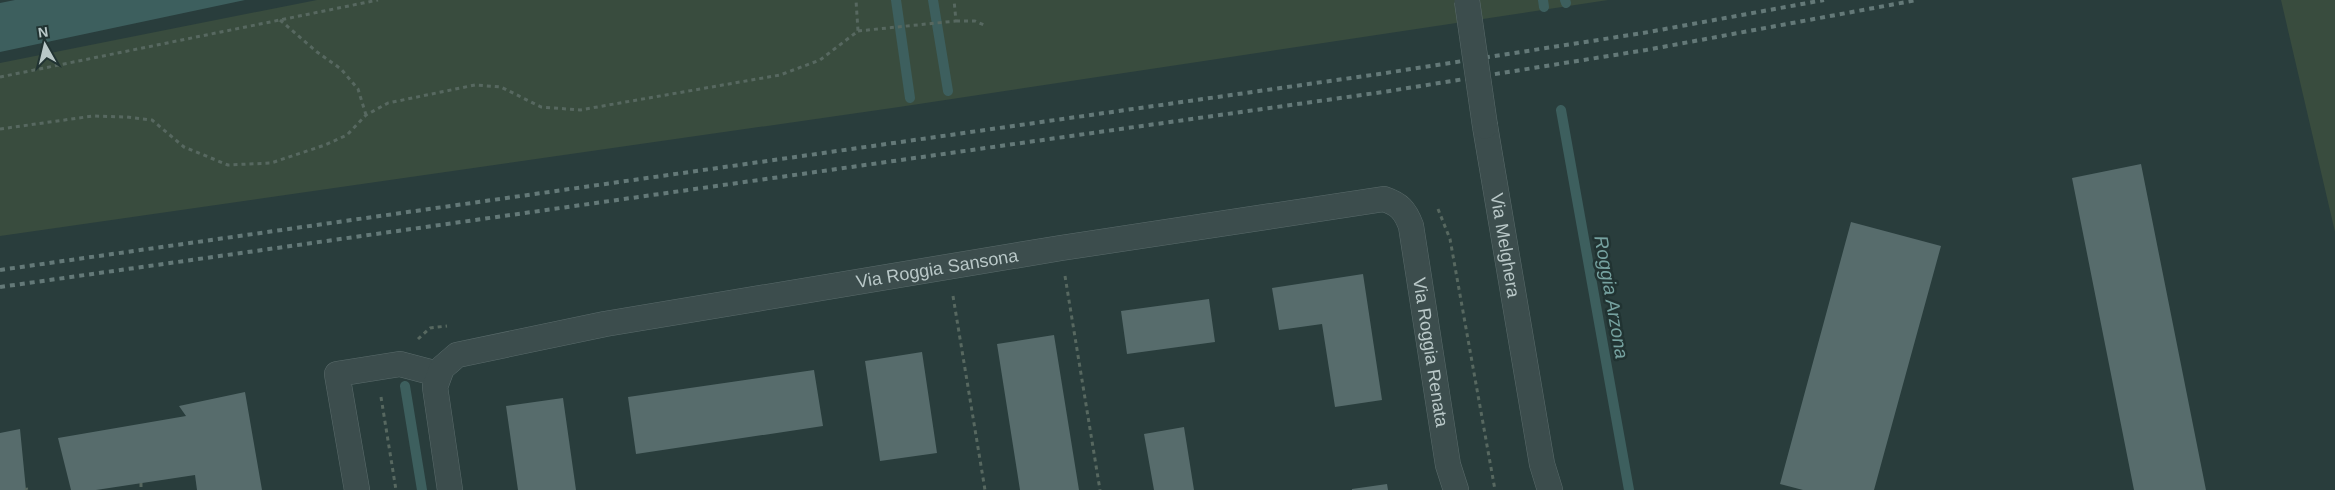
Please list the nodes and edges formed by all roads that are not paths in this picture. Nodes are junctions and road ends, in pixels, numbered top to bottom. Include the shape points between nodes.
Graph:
1 (1466, 0) edge
2 (1407, 215) joint
3 (438, 374) junction
4 (357, 490) edge
5 (450, 490) edge
6 (1456, 490) edge
7 (1550, 490) edge

1 - 7 street, Via Melghera, bridge via 1484,126 1542,464
2 - 3 street, Via Roggia Sansona via 1395,203 1374,199 948,266 605,324 464,353 446,363
2 - 6 street, Via Roggia Renata via 1448,465
3 - 4 street via 400,364 337,374
3 - 5 street via 435,393

